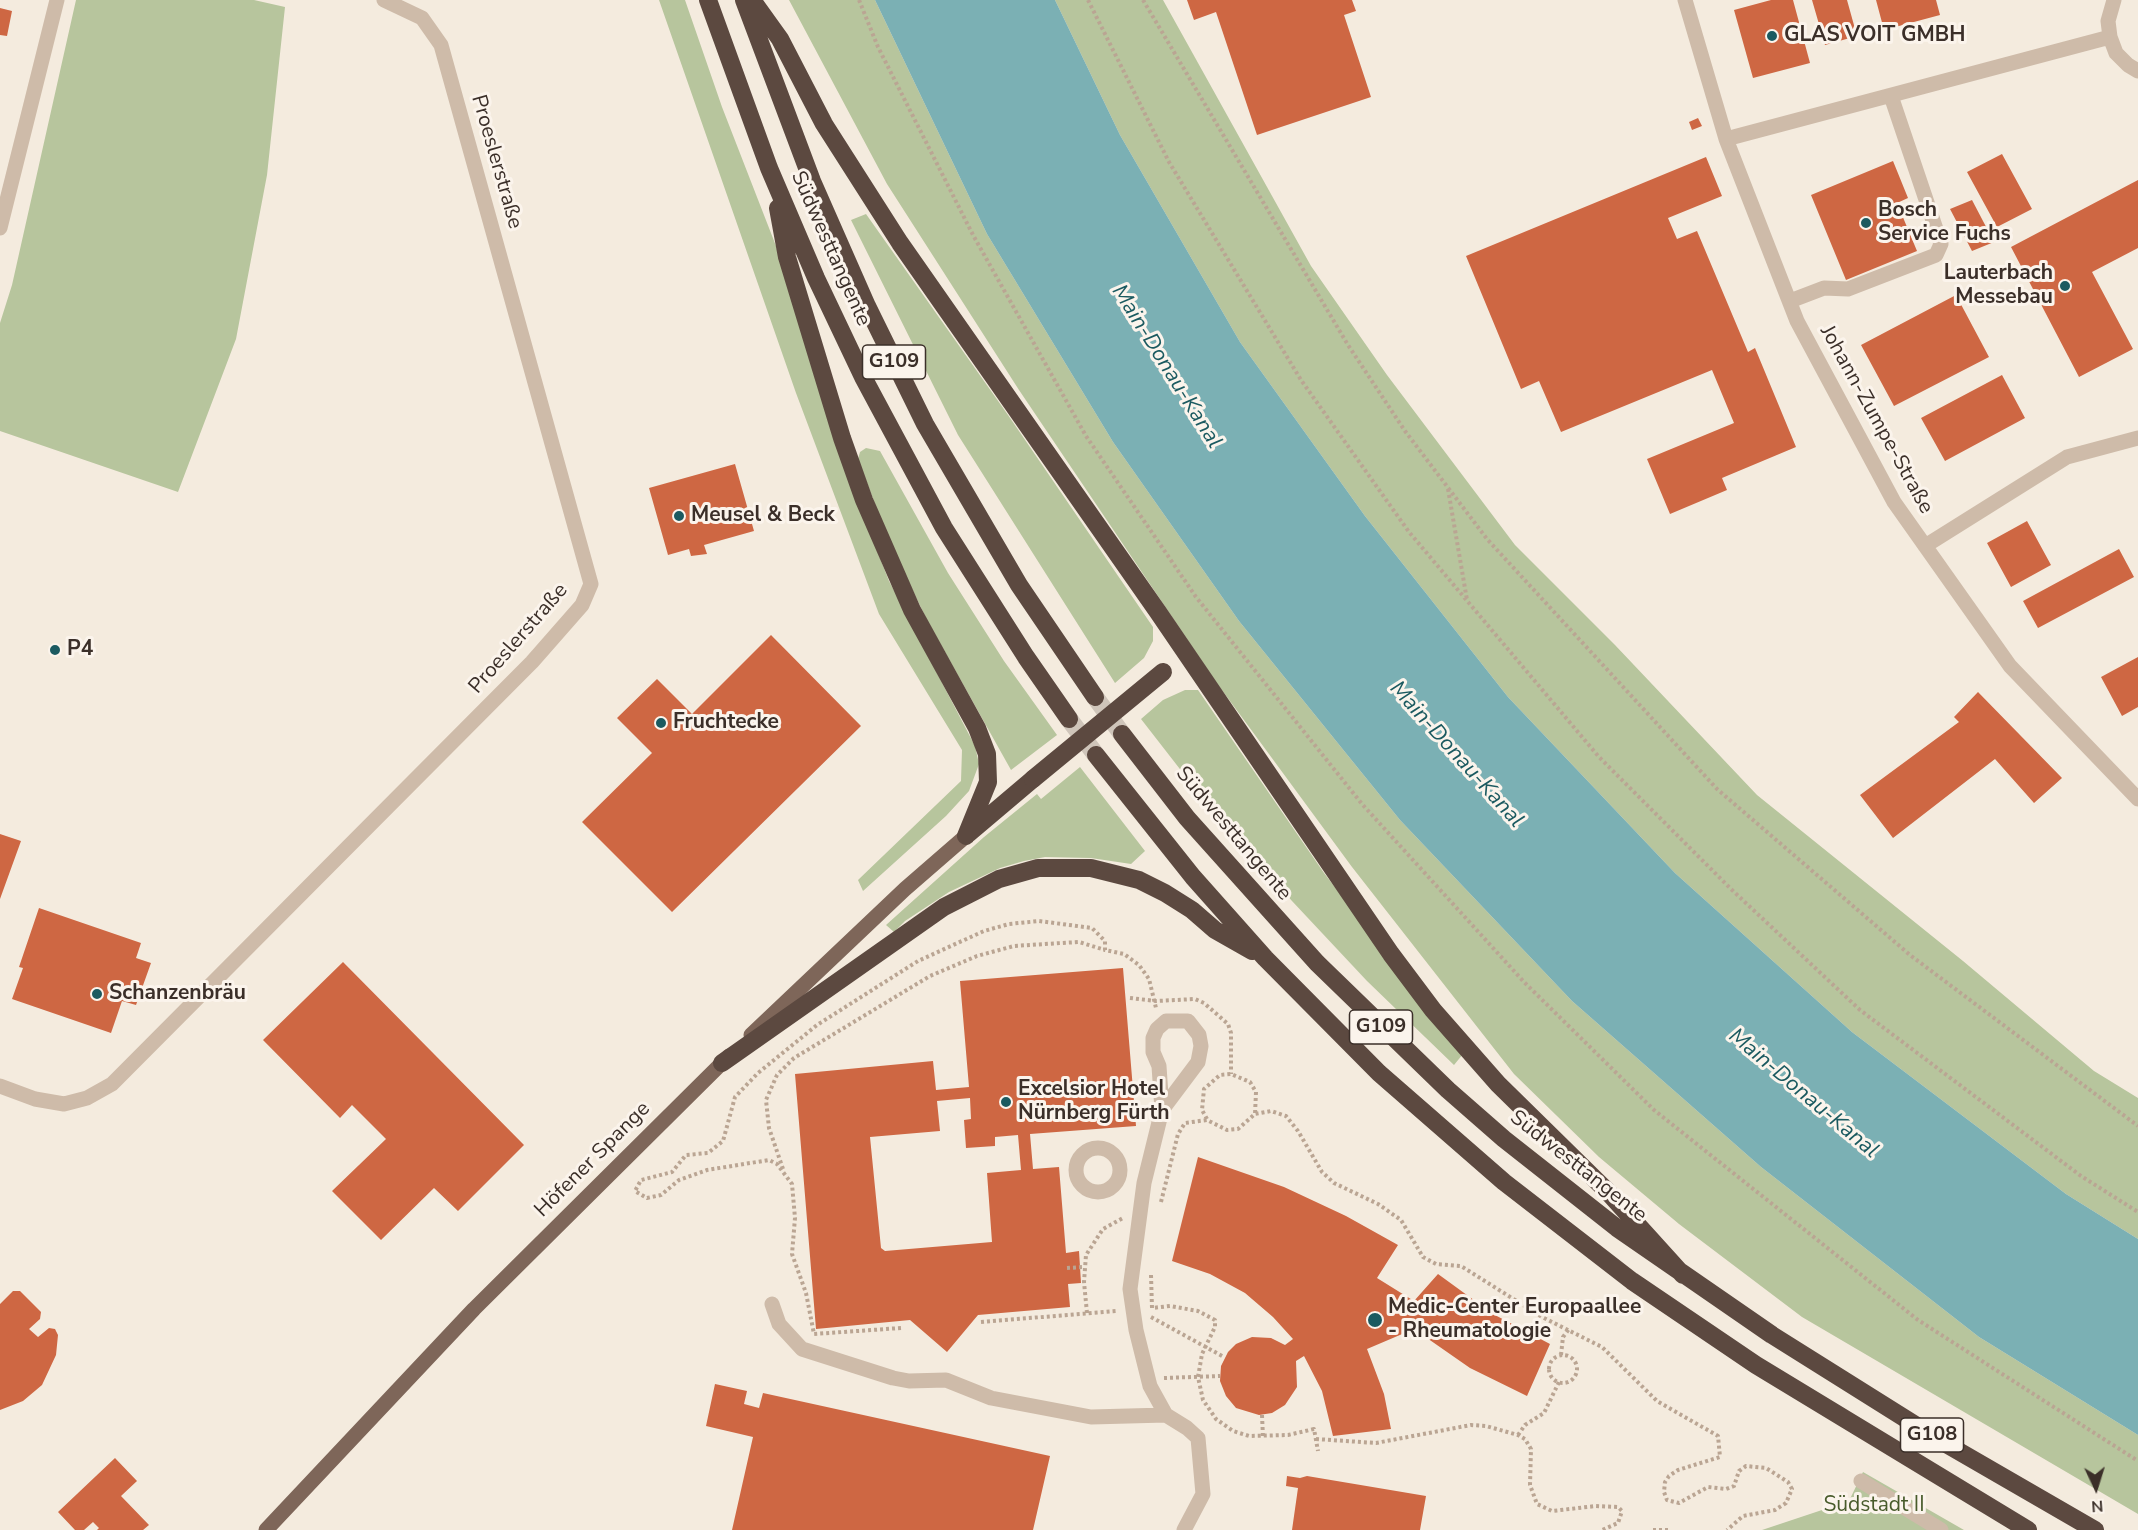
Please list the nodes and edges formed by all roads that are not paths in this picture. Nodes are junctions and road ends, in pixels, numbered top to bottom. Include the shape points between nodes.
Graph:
1 (57, 0) edge
2 (384, 0) edge
3 (708, 0) edge
4 (744, 0) edge
5 (752, 0) edge
6 (1685, 0) edge
7 (2114, 0) edge
8 (2110, 37) junction
9 (2138, 71) edge
10 (1891, 96) junction
11 (1726, 140) junction
12 (770, 168) junction
13 (0, 228) edge
14 (1790, 301) junction
15 (2138, 438) edge
16 (1925, 546) junction
17 (1186, 655) junction
18 (1095, 697) tunnel mouth
19 (1069, 719) tunnel mouth
20 (1122, 734) tunnel mouth
21 (1096, 755) tunnel mouth
22 (2138, 799) edge
23 (966, 836) junction
24 (1265, 958) junction
25 (722, 1063) junction
26 (0, 1086) edge
27 (1162, 1110) junction
28 (1120, 1177) dead end
29 (1144, 1183) junction
30 (1683, 1275) junction
31 (772, 1304) dead end
32 (1772, 1335) joint
33 (1756, 1365) joint
34 (1166, 1415) junction
35 (1862, 1481) dead end
36 (266, 1530) edge
37 (1184, 1530) edge
38 (1941, 1530) edge
39 (2028, 1530) edge
40 (2095, 1530) edge

1 - 13 street
2 - 26 street, Proeslerstraße via 422,18 441,45 591,584 582,605 532,662 112,1084 87,1098 64,1104 35,1099
3 - 12 highway, Südwesttangente / G109
4 - 18 highway, Südwesttangente / G109 via 812,181 925,424 1019,585
5 - 17 highway via 780,39 854,174
6 - 11 street, Johann-Zumpe-Straße
7 - 8 street via 2108,21
8 - 9 street via 2116,53
8 - 10 street
10 - 11 street
10 - 14 street via 1941,244 1936,255 1848,289 1824,288
11 - 14 street, Johann-Zumpe-Straße
12 - 19 highway, Südwesttangente / G109 via 836,322 916,479 984,593
12 - 23 highway via 787,256 860,489 912,610 987,754 988,782
14 - 16 street, Johann-Zumpe-Straße via 1894,502
15 - 16 street via 2067,457
16 - 22 street, Johann-Zumpe-Straße via 2010,666
17 - 23 highway, bridge
17 - 30 highway via 1366,919 1433,1010 1504,1091 1607,1191
20 - 30 highway, Südwesttangente / G109 via 1187,818 1267,910 1369,1016 1504,1139
21 - 24 highway, G109 via 1193,877
23 - 25 main road, Höfener Spange via 855,935
24 - 25 highway via 1139,880 1091,868 1038,868 999,879 944,907
24 - 33 highway, G109 via 1380,1073 1504,1182 1632,1281
25 - 36 main road, Höfener Spange via 490,1293
27 - 27 street via 1198,1062 1199,1035 1188,1021 1166,1021 1153,1038
27 - 29 street
28 - 29 street
29 - 34 street via 1130,1289 1149,1378
30 - 32 highway, Südwesttangente / G109
31 - 34 street via 779,1324 802,1348 893,1378 946,1380 998,1400 1091,1417
32 - 40 highway, Südwesttangente / G108 via 1941,1441
33 - 39 highway, G108
34 - 37 street via 1198,1438 1203,1494
35 - 38 street

